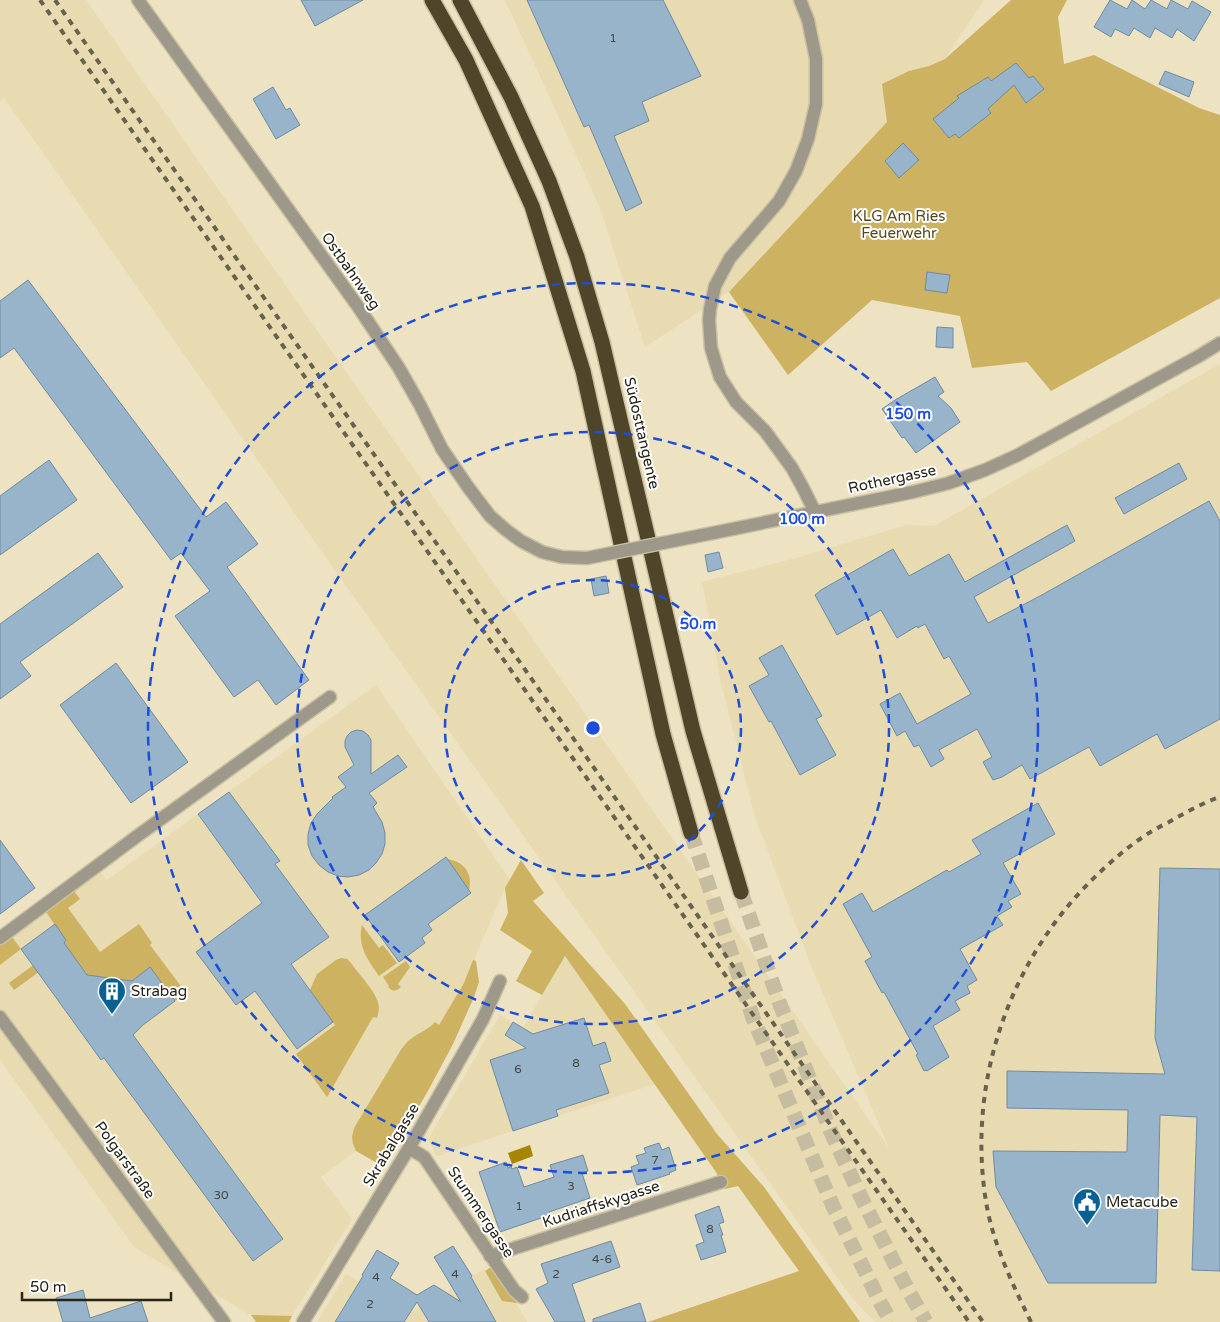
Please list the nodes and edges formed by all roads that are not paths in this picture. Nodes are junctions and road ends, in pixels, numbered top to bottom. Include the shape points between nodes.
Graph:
1 (138, 0) edge
2 (432, 0) edge
3 (460, 0) edge
4 (800, 0) edge
5 (1220, 343) edge
6 (815, 512) junction
7 (542, 552) joint
8 (330, 697) dead end
9 (691, 833) tunnel mouth
10 (740, 892) tunnel mouth
11 (0, 938) edge
12 (500, 981) dead end
13 (0, 1017) edge
14 (409, 1148) junction
15 (721, 1182) dead end
16 (490, 1256) junction
17 (522, 1297) dead end
18 (224, 1322) edge
19 (303, 1322) edge

1 - 7 street, Ostbahnweg via 399,368 442,449 468,487 490,516 521,541
2 - 9 highway via 466,60 532,206 583,371 663,734
3 - 10 highway, Südosttangente via 512,97 549,181 577,257 602,342 693,731
4 - 6 street via 816,59 816,104 808,139 796,171 779,201 726,265 715,286 709,320 711,348 720,377 736,402 765,431 792,468
5 - 6 street, Rothergasse via 986,470 913,492
6 - 7 street, Rothergasse, bridge via 587,558
8 - 11 street
12 - 14 street, Skrabalgasse via 483,1020
13 - 18 street, Polgarstraße
14 - 16 street, Stummergasse via 424,1157
14 - 19 street, Skrabalgasse
15 - 16 street, Kudriaffskygasse
16 - 17 street, Stummergasse

